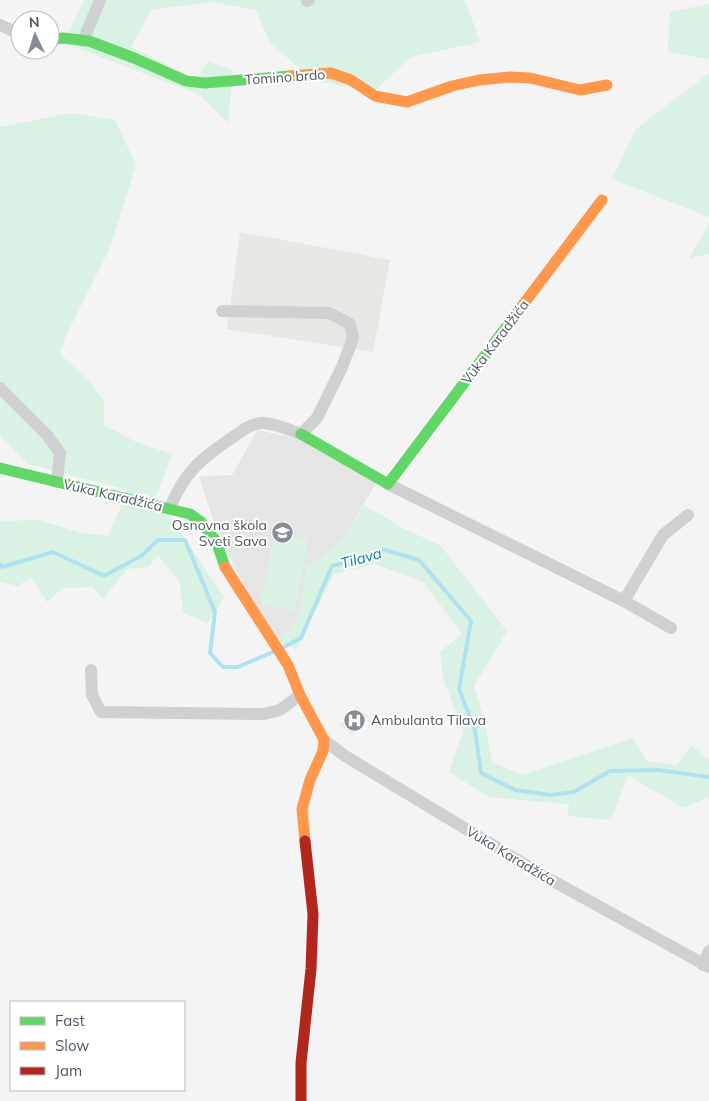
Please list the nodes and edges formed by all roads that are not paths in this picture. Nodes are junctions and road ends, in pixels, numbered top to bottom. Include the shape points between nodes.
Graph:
1 (100, 0) edge
2 (60, 38) edge
3 (83, 40) junction
4 (607, 86) dead end
5 (602, 200) dead end
6 (222, 311) dead end
7 (0, 388) edge
8 (301, 434) junction
9 (0, 468) edge
10 (57, 482) junction
11 (388, 484) junction
12 (170, 508) junction
13 (688, 515) dead end
14 (624, 601) junction
15 (671, 628) dead end
16 (91, 670) dead end
17 (300, 695) junction
18 (324, 740) junction
19 (709, 951) edge
20 (706, 966) edge
21 (301, 1101) edge

1 - 3 street
2 - 3 street, Tomino brdo
3 - 4 street, Tomino brdo via 186,81 205,83 330,73 351,80 375,96 407,102 452,86 510,77 530,78 580,90
5 - 11 street, Vuka Karadžića
6 - 8 street via 329,313 350,324 353,338 342,367 317,418
7 - 10 street, Vuka Karadžića via 47,435 60,453
8 - 11 street, Vuka Karadžića
8 - 12 street, Vuka Karadžića via 262,422 247,427 200,460 188,474
9 - 10 street, Vuka Karadžića
10 - 12 street, Vuka Karadžića
11 - 14 street, Vuka Karadžića
12 - 17 street, Vuka Karadžića via 190,514 202,522 216,541 223,563 288,665
13 - 14 street via 664,535
14 - 15 street, Vuka Karadžića
16 - 17 street via 92,695 101,712 264,714 280,710
17 - 18 street, Vuka Karadžića
18 - 20 street, Vuka Karadžića via 344,756 527,866
18 - 21 street via 302,809 312,914
19 - 20 street, Vuka Karadžića

